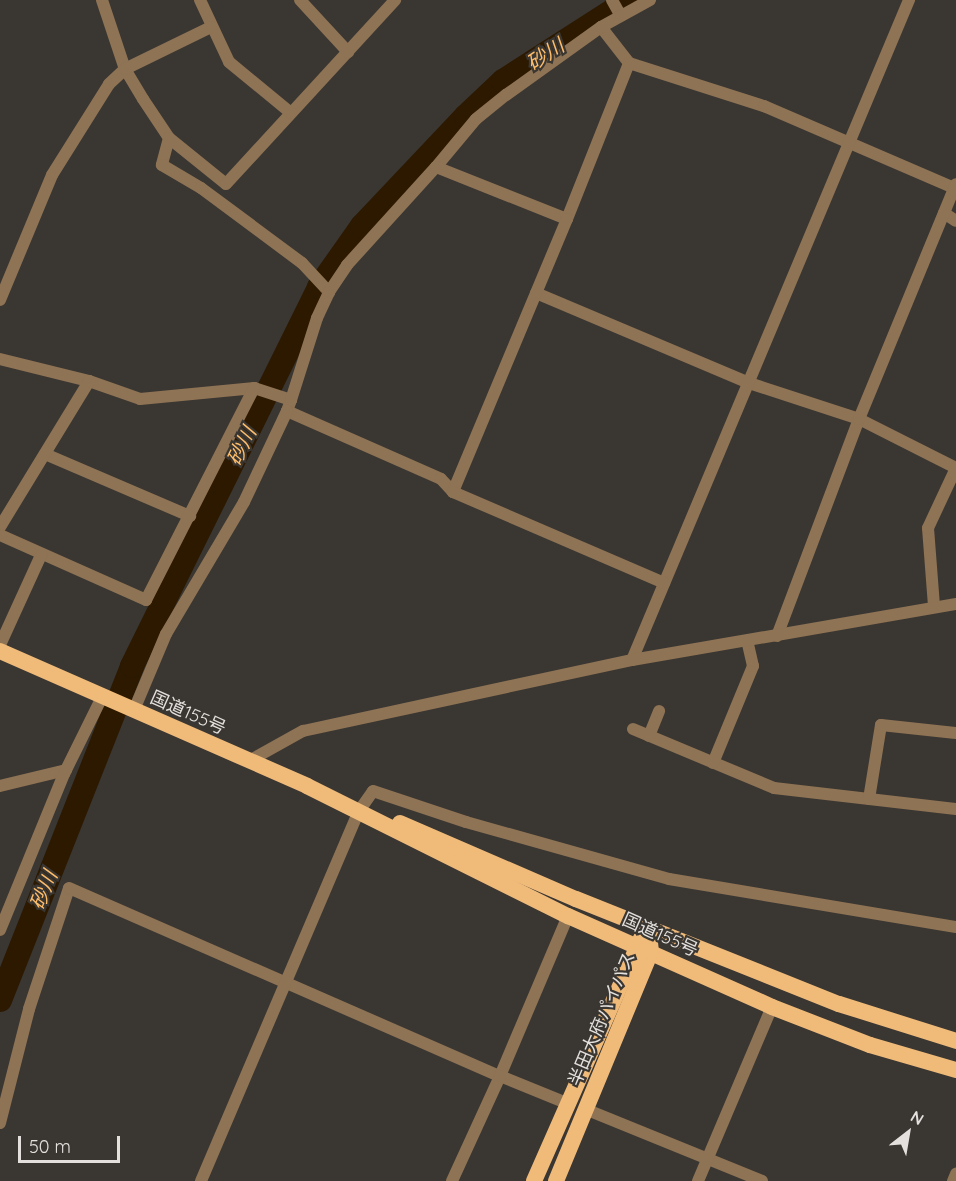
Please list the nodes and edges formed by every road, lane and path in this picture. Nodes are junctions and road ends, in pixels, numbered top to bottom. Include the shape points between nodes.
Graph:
1 (102, 0) edge
2 (200, 0) edge
3 (300, 0) edge
4 (395, 0) edge
5 (612, 0) edge
6 (650, 0) edge
7 (909, 0) edge
8 (621, 15) junction
9 (212, 27) junction
10 (601, 27) junction
11 (348, 52) junction
12 (629, 63) junction
13 (125, 69) junction
14 (291, 113) junction
15 (169, 138) junction
16 (848, 142) junction
17 (436, 167) junction
18 (955, 186) edge
19 (944, 213) junction
20 (567, 219) junction
21 (956, 221) edge
22 (6, 271) edge
23 (329, 291) junction
24 (536, 292) junction
25 (0, 300) edge
26 (0, 359) edge
27 (89, 381) junction
28 (749, 383) junction
29 (255, 388) junction
30 (289, 404) junction
31 (860, 419) junction
32 (45, 454) junction
33 (956, 468) edge
34 (453, 492) junction
35 (190, 516) junction
36 (0, 526) edge
37 (0, 535) edge
38 (41, 555) junction
39 (664, 583) junction
40 (956, 604) edge
41 (934, 606) junction
42 (777, 636) junction
43 (747, 641) junction
44 (0, 645) edge
45 (0, 651) edge
46 (632, 660) junction
47 (103, 696) junction
48 (134, 710) junction
49 (659, 711) dead end
50 (633, 729) dead end
51 (956, 733) edge
52 (649, 736) junction
53 (249, 762) junction
54 (713, 763) junction
55 (66, 770) junction
56 (0, 786) edge
57 (869, 799) junction
58 (956, 809) edge
59 (359, 811) junction
60 (568, 916) junction
61 (956, 927) edge
62 (650, 929) junction
63 (0, 930) edge
64 (635, 945) junction
65 (651, 952) junction
66 (286, 980) junction
67 (772, 1007) junction
68 (956, 1041) edge
69 (956, 1070) edge
70 (500, 1076) junction
71 (577, 1106) junction
72 (0, 1123) edge
73 (708, 1158) junction
74 (956, 1174) edge
75 (201, 1181) edge
76 (452, 1181) edge
77 (534, 1181) edge
78 (556, 1181) edge
79 (698, 1181) edge
80 (762, 1181) edge
81 (953, 1181) edge

1 - 13 street
2 - 9 street
3 - 11 street
4 - 11 street
5 - 8 street
6 - 8 street
7 - 16 street
8 - 10 street
9 - 13 street
9 - 14 street via 229,62
10 - 12 street
10 - 17 street via 476,118
11 - 14 street
12 - 16 street via 764,106
12 - 20 street
13 - 15 street
13 - 22 street via 109,84 52,175
14 - 15 street via 226,184
15 - 23 street via 162,165 201,188 302,263
16 - 18 street
16 - 28 street
17 - 20 street
17 - 23 street via 347,265
18 - 19 street
19 - 21 street
19 - 31 street
20 - 24 street
22 - 25 street
23 - 30 street
24 - 28 street
24 - 34 street
26 - 27 street
27 - 29 street via 140,399
27 - 32 street
28 - 31 street
28 - 39 street
29 - 30 street
29 - 35 street
30 - 34 street via 441,479
30 - 48 street via 244,502 166,634
31 - 33 street
31 - 42 street
32 - 35 street
32 - 36 street
33 - 41 street via 928,528
34 - 39 street
35 - 38 street via 146,600
37 - 38 street
38 - 44 street
39 - 46 street
40 - 41 street
41 - 42 street
42 - 43 street
43 - 46 street
43 - 54 street via 753,666
45 - 47 highway, 国道155号
46 - 53 street via 303,731
47 - 48 highway, 国道155号
47 - 55 street
48 - 53 highway, 国道155号
49 - 52 street
50 - 52 street
51 - 57 street via 881,725
52 - 54 street
53 - 59 highway, 国道155号
54 - 57 street via 774,788
55 - 56 street
55 - 63 street
57 - 58 street
59 - 60 highway, 国道155号
59 - 61 street via 373,791 466,822 669,879
59 - 62 highway, 国道155号 via 399,822
59 - 66 street
60 - 64 highway, 国道155号
60 - 70 street
62 - 64 highway, 半田大府パイパス
62 - 65 highway, 半田大府パイパス
62 - 68 highway, 国道155号 via 839,1004
64 - 65 highway, 国道155号
64 - 71 highway, 半田大府パイパス
65 - 67 highway, 国道155号
65 - 71 highway, 半田大府パイパス
66 - 70 street
66 - 72 street via 69,888 29,1009
66 - 75 street
67 - 69 highway, 国道155号 via 870,1045
67 - 73 street
70 - 71 street
70 - 76 street
71 - 73 street
71 - 77 highway, 半田大府パイパス
71 - 78 highway, 半田大府パイパス
73 - 79 street
73 - 80 street
74 - 81 street

